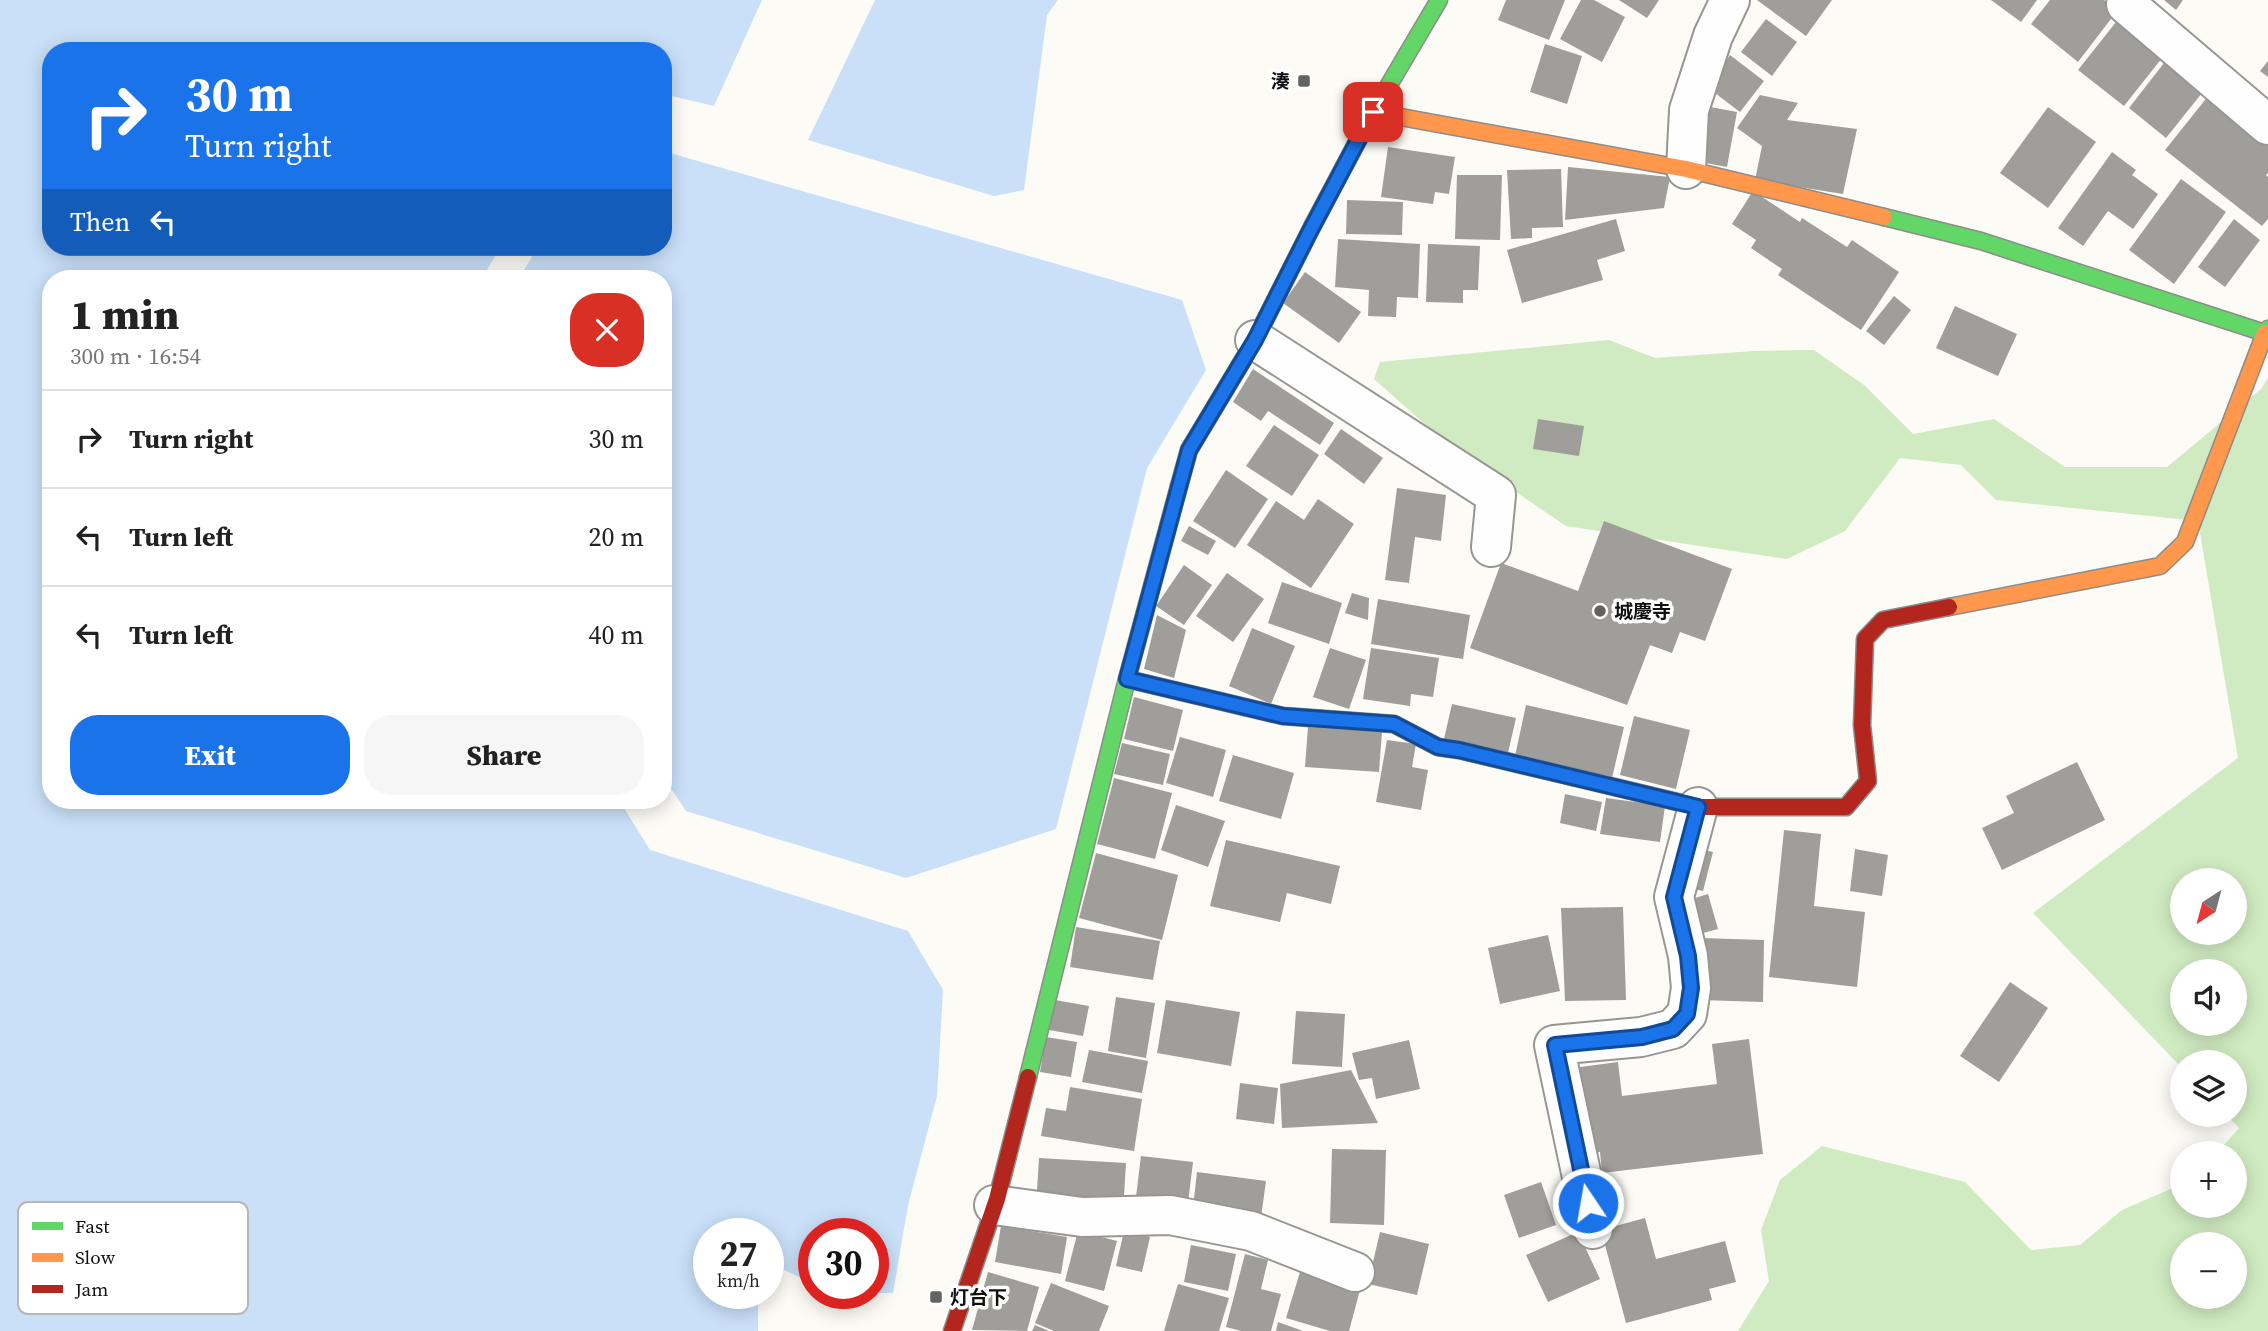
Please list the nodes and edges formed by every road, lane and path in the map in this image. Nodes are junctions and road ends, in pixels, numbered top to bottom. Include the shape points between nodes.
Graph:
1 (1439, 0) edge
2 (1730, 0) edge
3 (2126, 4) dead end
4 (1373, 112) junction
5 (2268, 125) edge
6 (1686, 169) junction
7 (2267, 331) edge
8 (1255, 340) junction
9 (1491, 547) dead end
10 (1127, 679) junction
11 (1698, 807) junction
12 (994, 1205) junction
13 (1593, 1229) dead end
14 (1355, 1272) dead end
15 (952, 1331) edge

1 - 4 street
2 - 6 street via 1689,110
3 - 5 street
4 - 6 street
4 - 8 street
6 - 7 street via 1980,241
7 - 11 street via 2185,542 2160,566 1883,620 1865,639 1862,725 1868,781 1846,807
8 - 9 street via 1496,495
8 - 10 street via 1189,450
10 - 11 street via 1283,716 1394,724 1438,747
10 - 12 street
11 - 13 street via 1674,897 1689,967 1687,1014 1673,1029 1642,1037 1555,1045
12 - 14 street via 1082,1217 1171,1215 1251,1231
12 - 15 street

